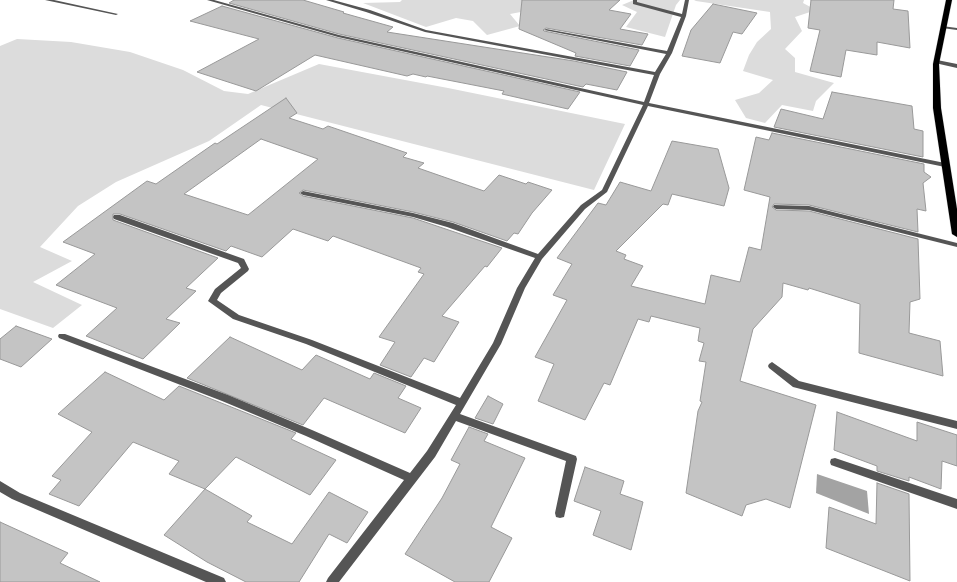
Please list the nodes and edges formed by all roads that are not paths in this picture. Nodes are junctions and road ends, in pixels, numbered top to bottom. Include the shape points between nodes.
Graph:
1 (47, 0) edge
2 (209, 0) edge
3 (328, 0) edge
4 (635, 0) edge
5 (688, 0) edge
6 (949, 0) edge
7 (116, 14) dead end
8 (684, 16) junction
9 (944, 27) junction
10 (957, 29) edge
11 (546, 30) dead end
12 (669, 54) junction
13 (937, 62) junction
14 (957, 66) edge
15 (657, 74) junction
16 (646, 104) junction
17 (945, 165) junction
18 (303, 193) dead end
19 (776, 207) dead end
20 (955, 213) edge
21 (117, 217) dead end
22 (957, 234) edge
23 (957, 245) edge
24 (539, 257) junction
25 (62, 336) dead end
26 (772, 366) dead end
27 (462, 403) junction
28 (455, 416) junction
29 (957, 425) edge
30 (835, 462) dead end
31 (412, 480) junction
32 (0, 486) edge
33 (957, 504) edge
34 (560, 513) dead end
35 (220, 582) edge
36 (332, 582) edge

1 - 7 street
2 - 16 street via 338,36
3 - 15 street via 425,31
4 - 8 street via 636,3
5 - 8 street
6 - 9 main road
8 - 12 street
9 - 10 street
9 - 13 main road
11 - 12 street
12 - 15 street
13 - 14 street
13 - 17 main road via 937,108
15 - 16 street
16 - 17 street
16 - 24 street via 605,191 583,207
17 - 20 main road
18 - 24 street via 413,215
19 - 23 street via 809,208
20 - 22 main road
21 - 27 street via 241,261 245,269 218,291 212,301 236,317 309,342
24 - 27 street via 521,288 497,344
25 - 31 street via 308,433
26 - 29 street via 796,384
27 - 28 street
28 - 31 street
28 - 34 street via 572,459
30 - 33 street
31 - 36 street
32 - 35 street via 24,499

